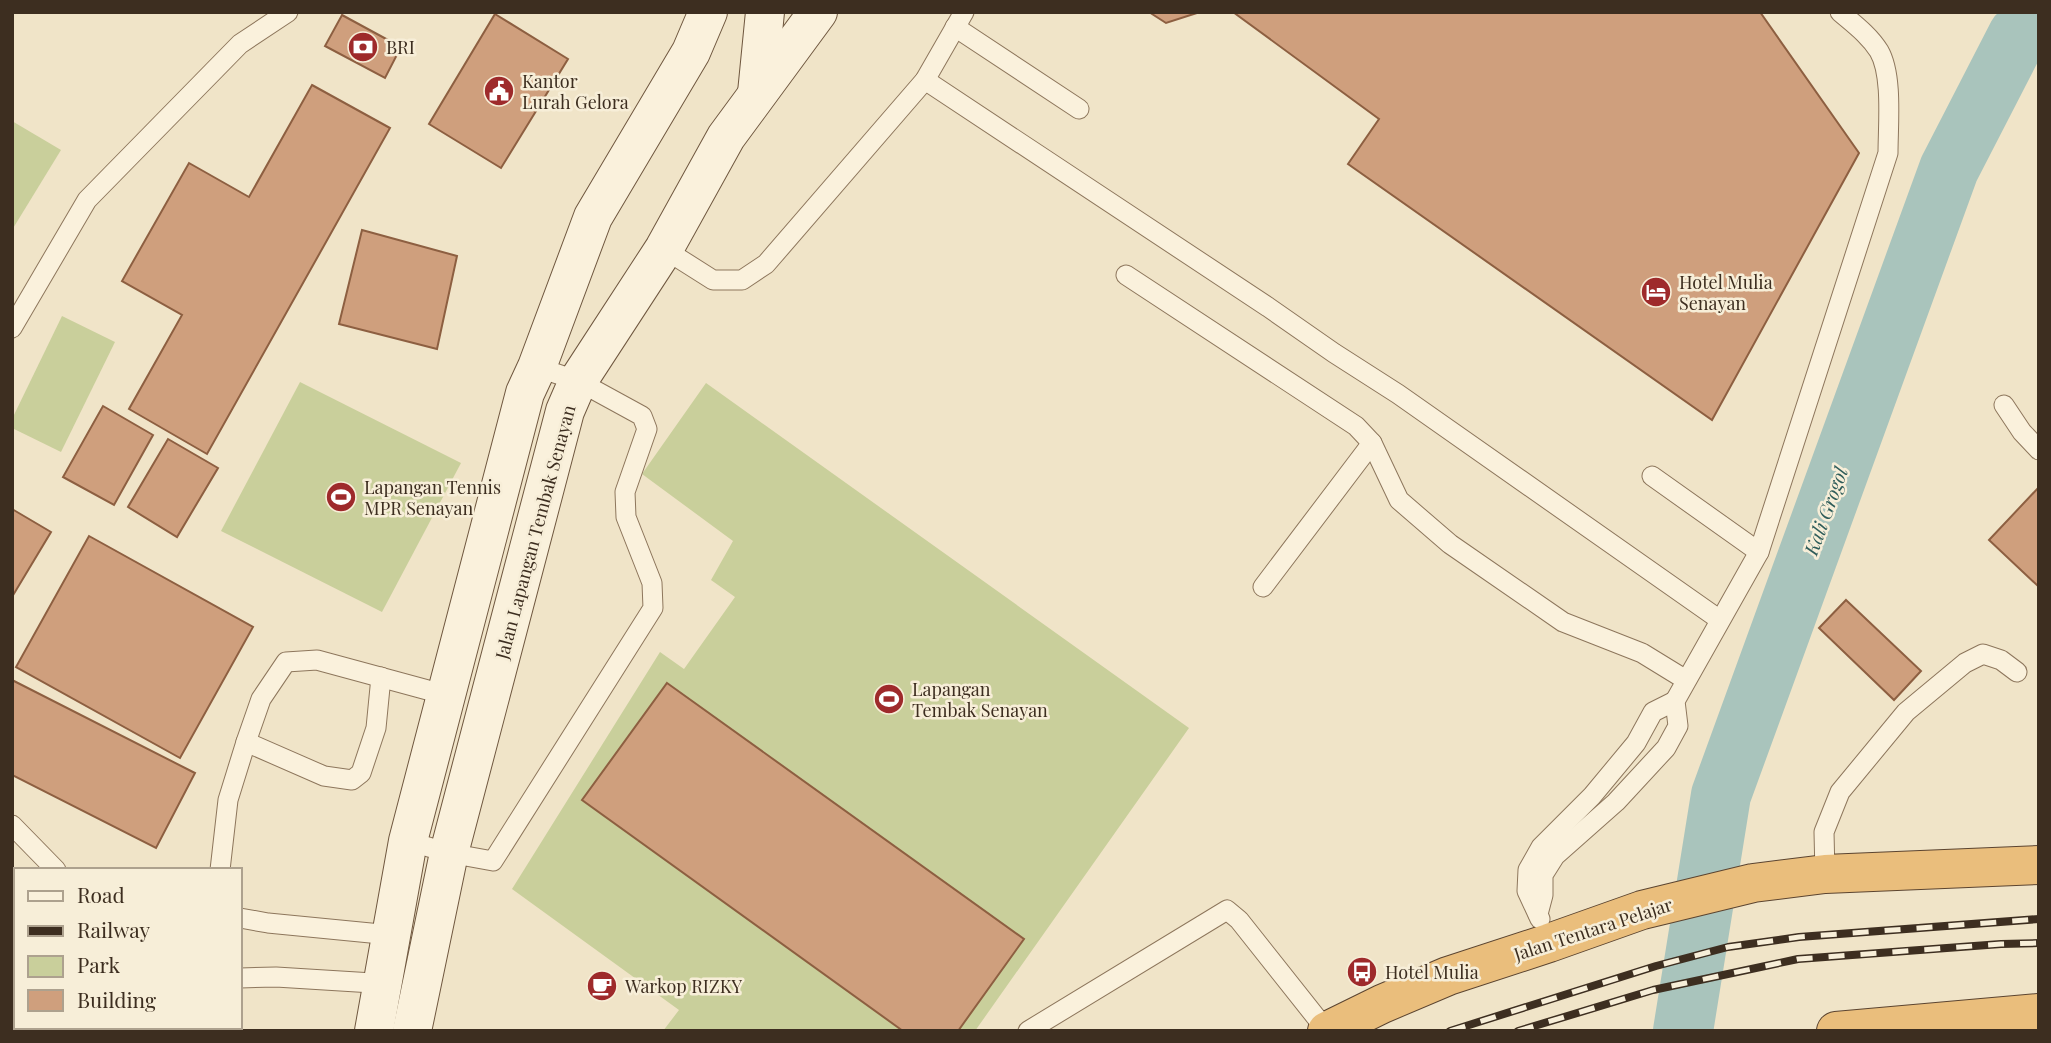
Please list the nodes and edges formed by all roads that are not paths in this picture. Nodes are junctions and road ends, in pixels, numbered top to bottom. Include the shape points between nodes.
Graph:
1 (288, 12) edge
2 (708, 12) edge
3 (765, 12) edge
4 (818, 12) edge
5 (1840, 12) edge
6 (959, 20) edge
7 (925, 80) junction
8 (757, 95) junction
9 (1079, 109) dead end
10 (664, 249) junction
11 (1126, 275) dead end
12 (12, 328) edge
13 (537, 367) junction
14 (578, 381) junction
15 (2004, 405) dead end
16 (1372, 443) junction
17 (2039, 450) edge
18 (1652, 476) dead end
19 (1759, 552) junction
20 (1263, 587) dead end
21 (1720, 620) junction
22 (2017, 672) dead end
23 (381, 677) junction
24 (1686, 680) junction
25 (446, 695) junction
26 (1675, 701) junction
27 (246, 742) junction
28 (12, 825) edge
29 (408, 841) junction
30 (449, 853) junction
31 (2039, 865) edge
32 (54, 868) edge
33 (220, 868) edge
34 (1825, 874) junction
35 (242, 918) edge
36 (1543, 928) junction
37 (432, 931) junction
38 (391, 935) junction
39 (242, 978) edge
40 (384, 983) junction
41 (422, 987) junction
42 (2039, 1013) edge
43 (374, 1031) edge
44 (412, 1031) edge
45 (1028, 1031) edge
46 (1327, 1031) edge
47 (1836, 1031) edge

1 - 12 lane via 240,44 87,200
2 - 13 main road via 691,52 593,217
3 - 8 main road
4 - 8 main road, Jalan Lapangan Tembak Senayan
5 - 19 lane via 1880,52 1888,84 1888,153
6 - 7 lane
6 - 9 lane
7 - 10 lane via 766,264 750,275 742,280 713,280
7 - 21 lane via 1398,394
8 - 10 main road, Jalan Lapangan Tembak Senayan via 726,137
10 - 14 main road, Jalan Lapangan Tembak Senayan
11 - 16 lane via 1356,426
13 - 14 lane
13 - 25 main road via 525,393
14 - 30 main road, Jalan Lapangan Tembak Senayan via 545,484
14 - 30 lane via 642,416 647,429 625,492 626,517 652,583 653,608 493,861
15 - 17 lane
16 - 20 lane
16 - 24 lane via 1399,500 1450,544 1563,622 1642,653
18 - 19 lane
19 - 21 lane
21 - 24 lane
22 - 34 lane via 1983,654 1965,663 1906,712 1840,792 1824,832
23 - 25 lane
23 - 27 lane via 317,660 286,662 261,699
23 - 27 lane via 376,728 361,773 352,780 324,776
24 - 26 lane
25 - 29 main road
26 - 36 lane via 1678,726 1666,748 1616,802 1555,856 1543,875
26 - 36 lane via 1653,712 1636,743 1541,847 1528,870 1527,891
27 - 33 lane via 228,800
28 - 32 lane
29 - 30 lane
29 - 38 main road
30 - 37 main road, Jalan Lapangan Tembak Senayan
31 - 34 highway, Jalan Tentara Pelajar
34 - 36 highway, Jalan Tentara Pelajar via 1753,883
35 - 38 lane
36 - 46 highway, Jalan Tentara Pelajar
37 - 38 lane
37 - 41 main road, Jalan Lapangan Tembak Senayan
38 - 40 main road
39 - 40 lane
40 - 41 lane
40 - 43 main road
41 - 44 main road, Jalan Lapangan Tembak Senayan
42 - 47 highway
45 - 46 lane via 1227,910

